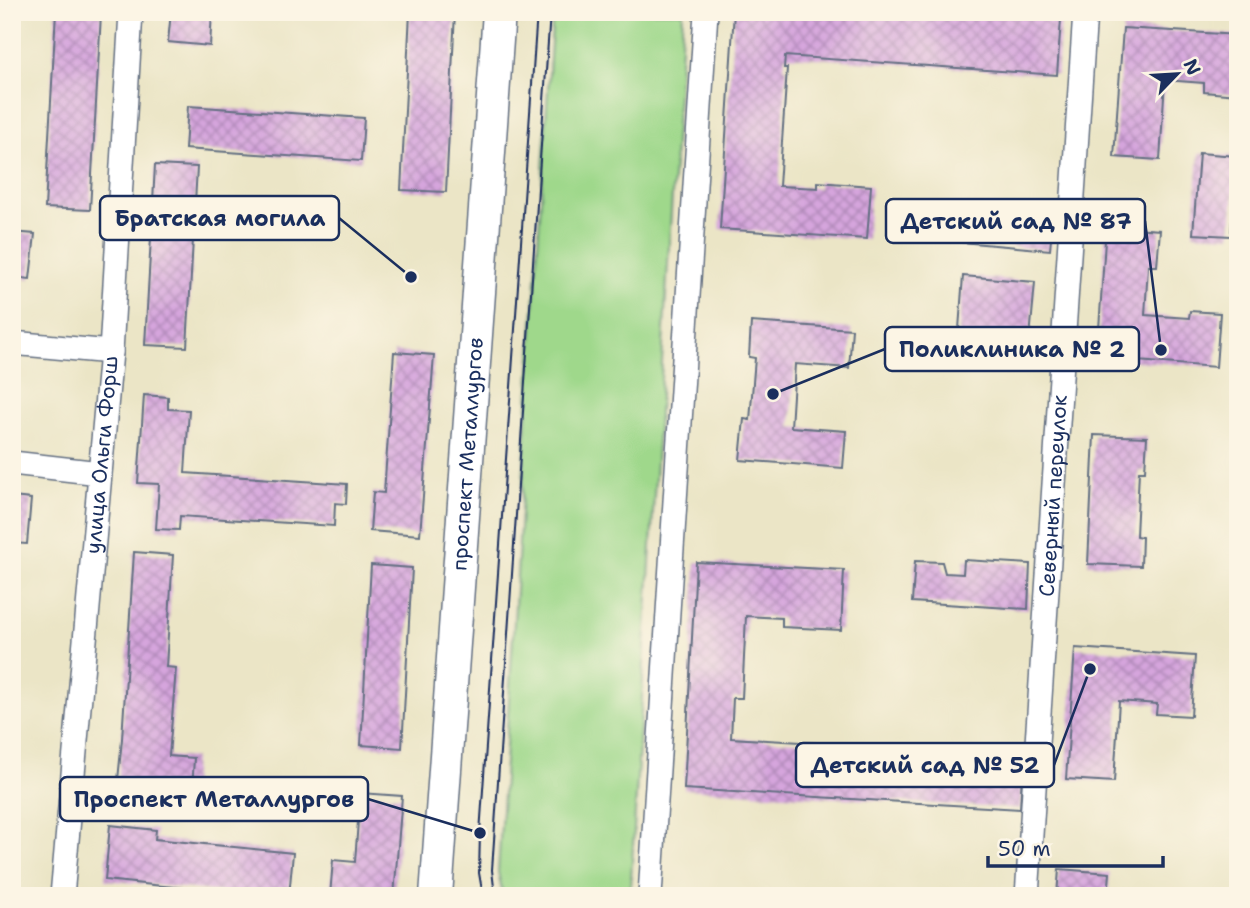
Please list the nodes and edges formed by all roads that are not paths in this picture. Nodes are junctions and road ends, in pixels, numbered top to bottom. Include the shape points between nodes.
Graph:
1 (131, 12) edge
2 (499, 12) edge
3 (706, 12) edge
4 (1085, 12) edge
5 (12, 343) edge
6 (111, 352) junction
7 (12, 463) edge
8 (100, 472) junction
9 (62, 896) edge
10 (436, 896) edge
11 (650, 896) edge
12 (1027, 896) edge

1 - 6 street, улица Ольги Форш
2 - 10 main road, проспект Металлургов
3 - 11 street
4 - 12 street, Северный переулок
5 - 6 street
6 - 8 street, улица Ольги Форш
7 - 8 street
8 - 9 street, улица Ольги Форш

